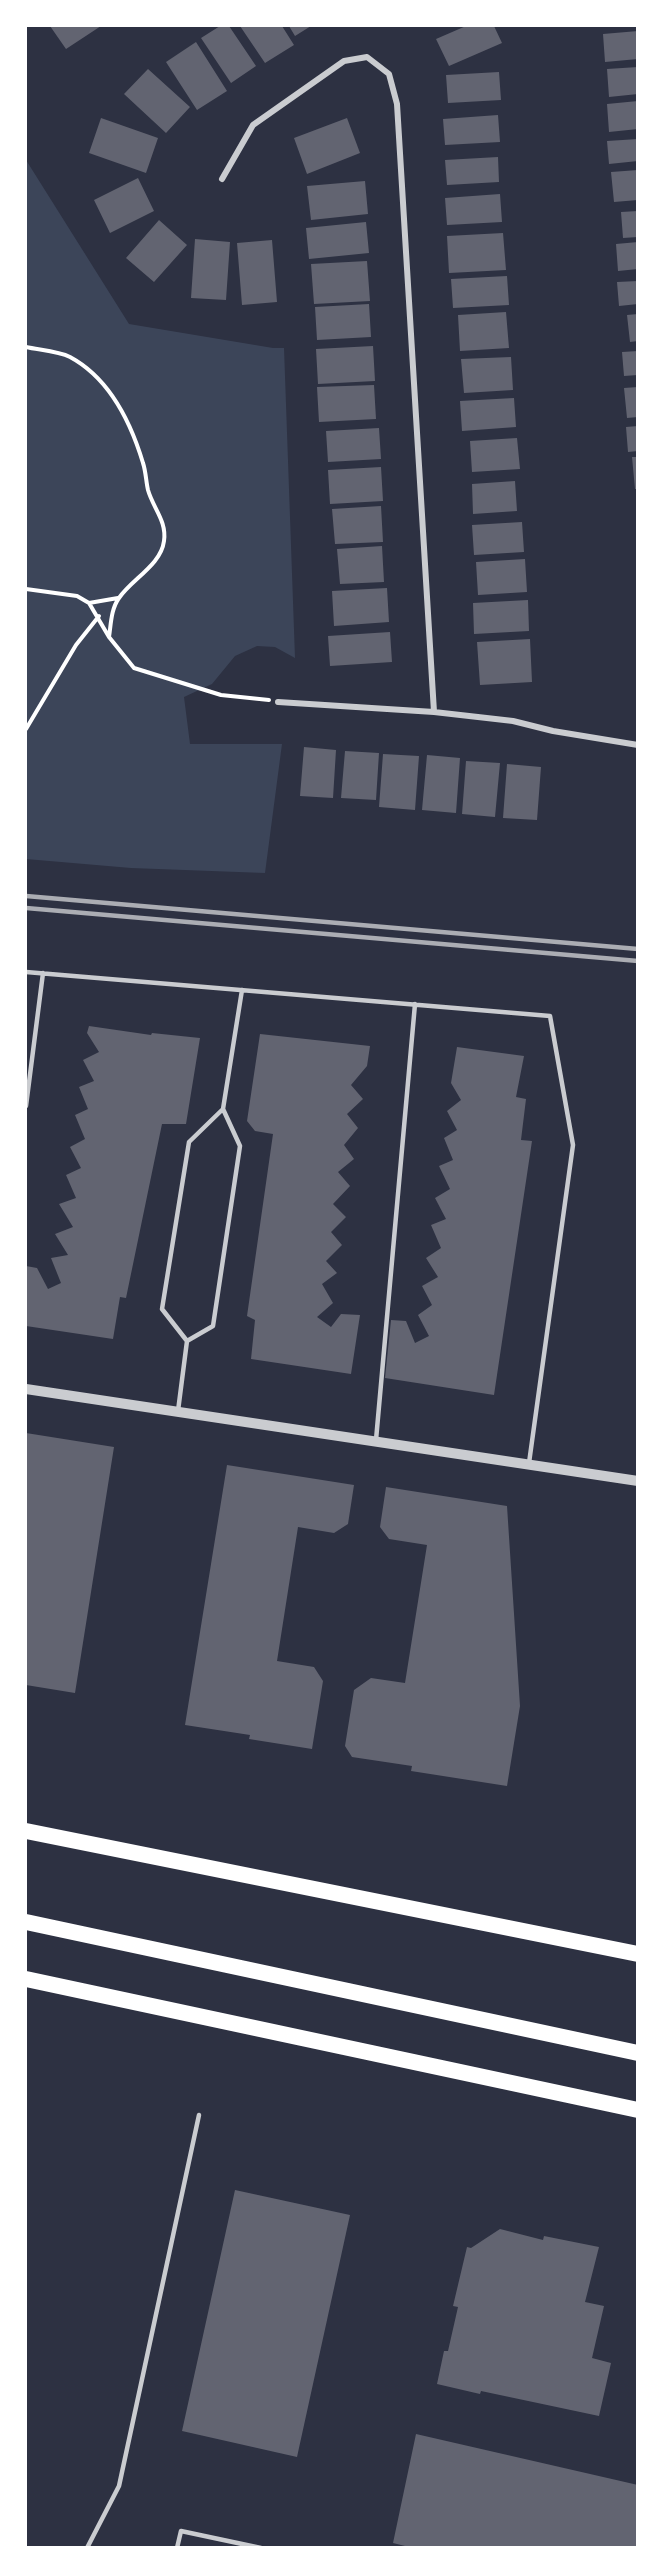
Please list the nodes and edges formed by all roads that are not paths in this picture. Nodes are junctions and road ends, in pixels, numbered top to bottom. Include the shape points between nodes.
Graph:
1 (222, 179) dead end
2 (278, 702) road end
3 (434, 712) junction
4 (638, 745) edge
5 (26, 972) edge
6 (44, 973) junction
7 (242, 990) junction
8 (415, 1004) junction
9 (26, 1106) edge
10 (223, 1109) junction
11 (187, 1341) junction
12 (26, 1389) edge
13 (178, 1411) junction
14 (376, 1440) junction
15 (529, 1464) junction
16 (638, 1480) edge
17 (26, 1831) edge
18 (26, 1922) edge
19 (638, 1954) edge
20 (26, 1979) edge
21 (638, 2053) edge
22 (638, 2110) edge
23 (199, 2115) dead end
24 (87, 2547) edge
25 (177, 2547) edge
26 (261, 2547) edge

1 - 3 street via 253,125 344,62 367,57 389,74 397,104
2 - 3 street
3 - 4 street via 513,721
5 - 6 lane
6 - 7 lane
6 - 9 lane
7 - 8 lane
7 - 10 lane
8 - 14 lane
8 - 15 lane via 550,1016 573,1145
10 - 11 lane via 240,1146 213,1326
10 - 11 lane via 189,1142 162,1309
11 - 13 lane
12 - 13 street
13 - 14 street
14 - 15 street
15 - 16 street
17 - 19 highway
18 - 21 highway
20 - 22 highway
23 - 24 lane via 119,2486
25 - 26 lane via 181,2531

